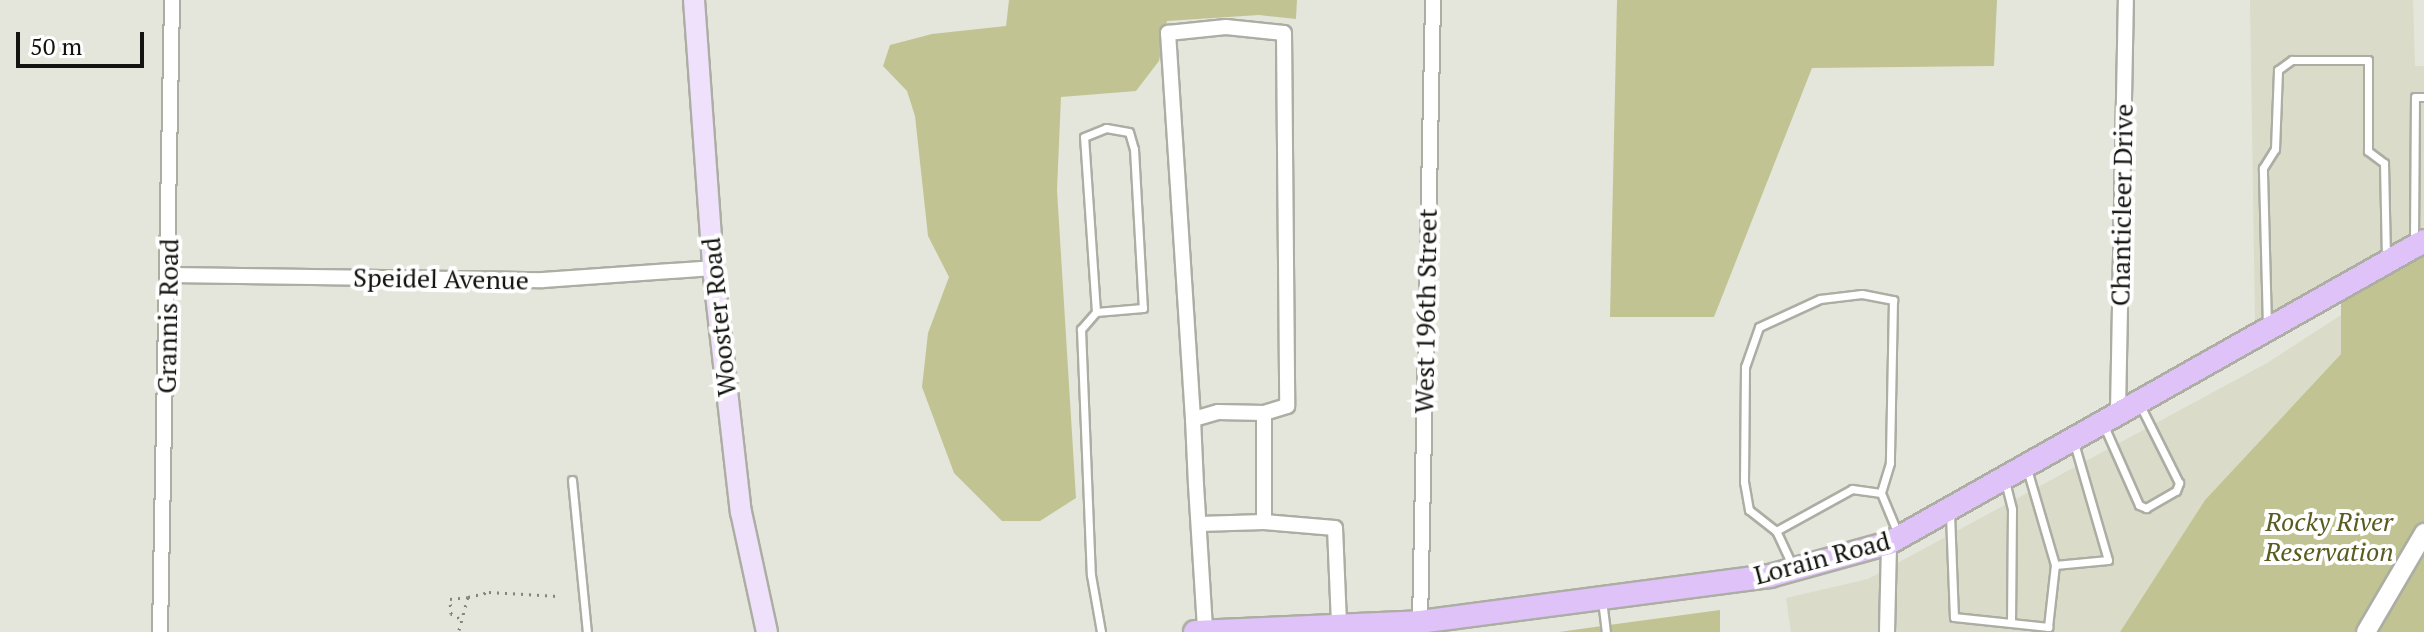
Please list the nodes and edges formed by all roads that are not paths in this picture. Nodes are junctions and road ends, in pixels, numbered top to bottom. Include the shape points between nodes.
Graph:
1 (172, 0) edge
2 (694, 0) edge
3 (1433, 0) edge
4 (2126, 0) edge
5 (2424, 97) edge
6 (2419, 244) edge
7 (2386, 262) junction
8 (713, 268) junction
9 (170, 275) junction
10 (1096, 312) junction
11 (2267, 328) junction
12 (2119, 410) junction
13 (1264, 413) junction
14 (1193, 419) junction
15 (2073, 437) junction
16 (2026, 464) junction
17 (2004, 479) junction
18 (572, 480) dead end
19 (1881, 493) junction
20 (1950, 508) junction
21 (1264, 522) junction
22 (1199, 524) junction
23 (1776, 531) junction
24 (2424, 533) edge
25 (1894, 540) junction
26 (2055, 565) junction
27 (1794, 569) junction
28 (1602, 598) junction
29 (2011, 621) junction
30 (1420, 622) junction
31 (1339, 624) junction
32 (1200, 631) edge
33 (160, 632) edge
34 (587, 632) edge
35 (767, 632) edge
36 (1101, 632) edge
37 (1606, 632) edge
38 (1887, 632) edge
39 (2366, 632) edge

1 - 9 street, Grannis Road
2 - 8 main road, Wooster Road
3 - 30 street, West 196th Street
4 - 12 street, Chanticleer Drive
5 - 6 lane via 2415,97
6 - 7 main road, Lorain Road
7 - 11 main road, Lorain Road
7 - 11 lane via 2384,163 2368,151 2368,60 2292,60 2278,70 2275,149 2263,168
8 - 9 street, Speidel Avenue via 543,280
8 - 35 main road, Wooster Road via 741,512
9 - 33 street, Grannis Road
10 - 10 lane via 1084,137 1106,128 1129,132 1134,149 1143,308
10 - 36 lane via 1081,329 1081,381 1091,575
11 - 12 main road, Lorain Road
12 - 12 lane via 2139,505 2146,508 2176,491 2179,483
12 - 15 main road, Lorain Road
13 - 14 street via 1218,412
13 - 14 street via 1287,406 1284,33 1226,27 1168,33
13 - 21 street
14 - 22 street
15 - 16 main road, Lorain Road
15 - 26 lane via 2108,560
16 - 17 main road, Lorain Road
16 - 26 lane
17 - 20 main road, Lorain Road
17 - 29 lane via 2012,509
18 - 34 lane
19 - 23 lane via 1852,489
19 - 23 lane via 1890,463 1893,300 1862,294 1820,299 1759,327 1745,367 1744,482 1749,510
19 - 25 lane
20 - 25 main road, Lorain Road
20 - 29 lane via 1954,617
21 - 22 street
21 - 31 street via 1335,528
22 - 32 street
23 - 27 lane
24 - 39 street
25 - 27 main road, Lorain Road
25 - 38 street
26 - 29 lane via 2048,627
27 - 28 main road, Lorain Road
28 - 30 main road, Lorain Road
28 - 37 lane
30 - 31 main road, Lorain Road
31 - 32 main road, Lorain Road

